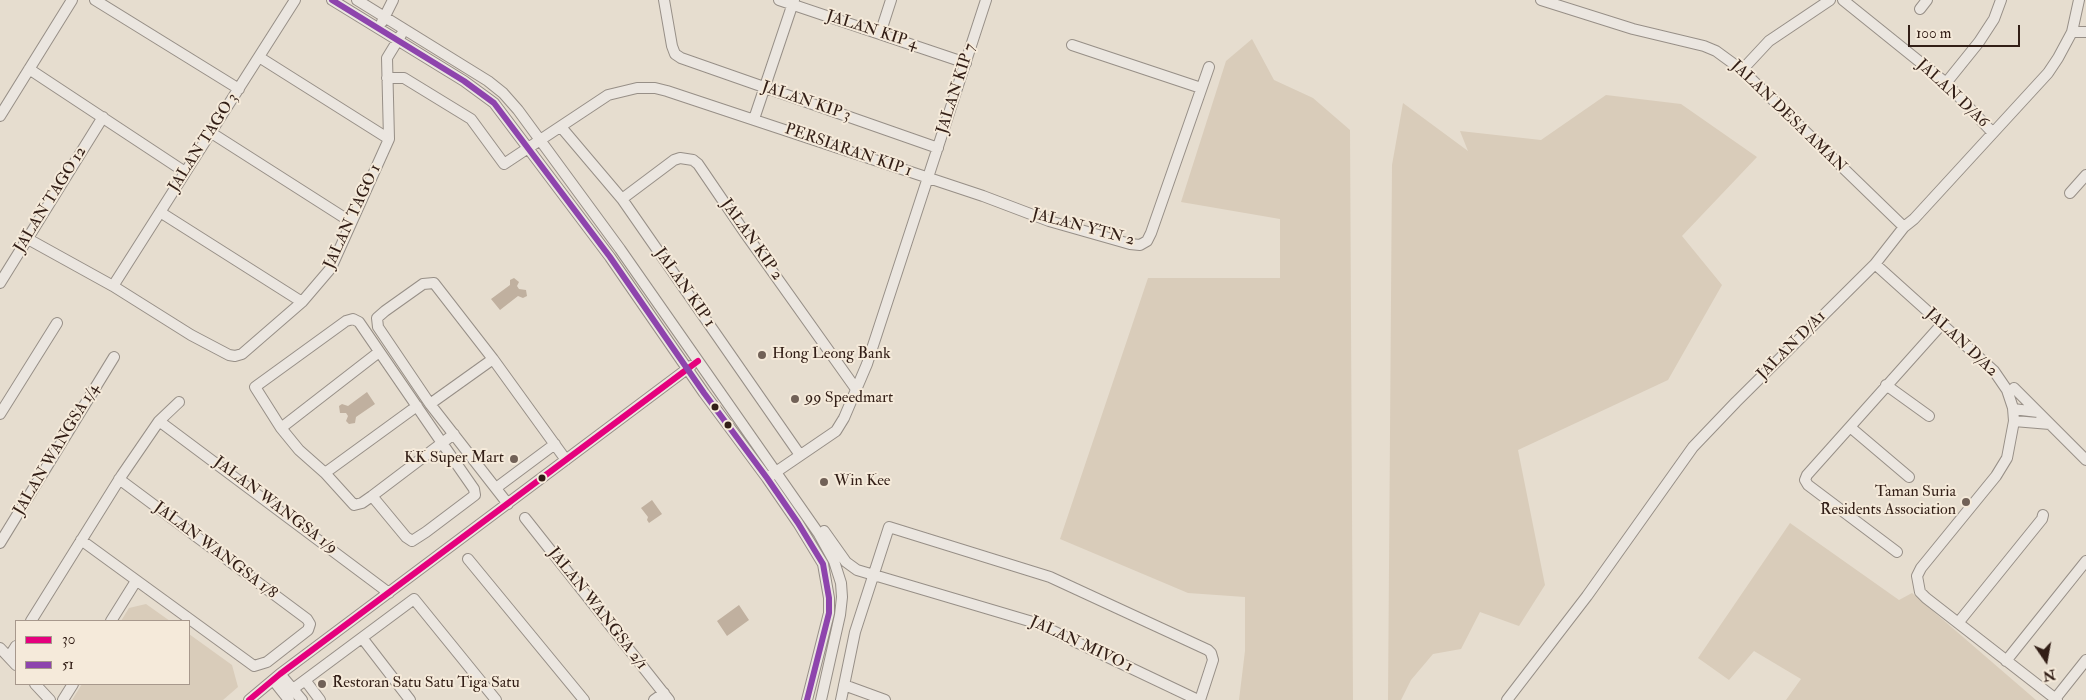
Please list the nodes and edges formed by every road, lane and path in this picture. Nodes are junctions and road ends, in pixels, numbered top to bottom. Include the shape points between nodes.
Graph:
1 (72, 0) edge
2 (96, 0) edge
3 (295, 0) edge
4 (332, 0) edge
5 (358, 0) edge
6 (393, 0) edge
7 (664, 0) edge
8 (779, 0) edge
9 (891, 0) edge
10 (986, 0) edge
11 (1541, 0) edge
12 (1830, 0) edge
13 (1843, 0) edge
14 (1927, 0) edge
15 (2001, 0) edge
16 (2079, 0) edge
17 (793, 2) edge
18 (1920, 10) dead end
19 (386, 16) junction
20 (379, 28) junction
21 (404, 30) junction
22 (2072, 32) junction
23 (2086, 32) edge
24 (880, 34) junction
25 (397, 40) junction
26 (1072, 45) dead end
27 (258, 57) junction
28 (966, 63) junction
29 (1209, 66) dead end
30 (29, 69) junction
31 (1742, 70) junction
32 (388, 78) junction
33 (1946, 83) junction
34 (765, 87) junction
35 (238, 88) junction
36 (1201, 88) junction
37 (0, 116) edge
38 (103, 117) junction
39 (754, 120) junction
40 (561, 127) junction
41 (210, 132) junction
42 (1992, 132) junction
43 (389, 139) junction
44 (540, 141) junction
45 (938, 148) junction
46 (528, 149) junction
47 (185, 172) junction
48 (2086, 175) edge
49 (928, 178) junction
50 (2070, 193) dead end
51 (622, 199) junction
52 (160, 212) junction
53 (351, 222) junction
54 (1904, 227) junction
55 (28, 239) junction
56 (1875, 264) junction
57 (0, 283) edge
58 (113, 286) junction
59 (302, 302) junction
60 (57, 323) dead end
61 (1942, 324) junction
62 (379, 352) junction
63 (114, 357) dead end
64 (493, 359) junction
65 (698, 361) junction
66 (687, 369) junction
67 (1886, 385) junction
68 (2014, 388) dead end
69 (856, 389) junction
70 (179, 402) dead end
71 (430, 404) junction
72 (417, 406) junction
73 (2013, 409) junction
74 (2038, 412) junction
75 (0, 414) edge
76 (1928, 416) dead end
77 (159, 421) junction
78 (2014, 421) junction
79 (2050, 424) junction
80 (1850, 427) junction
81 (281, 428) junction
82 (454, 434) junction
83 (442, 443) junction
84 (555, 444) junction
85 (462, 445) junction
86 (450, 455) junction
87 (800, 455) junction
88 (566, 460) junction
89 (2086, 460) edge
90 (324, 474) junction
91 (771, 475) junction
92 (1909, 477) dead end
93 (119, 480) junction
94 (496, 488) junction
95 (372, 496) junction
96 (508, 504) junction
97 (2042, 515) dead end
98 (525, 518) dead end
99 (80, 540) junction
100 (0, 543) edge
101 (1898, 552) dead end
102 (468, 559) dead end
103 (2086, 560) edge
104 (838, 571) junction
105 (826, 573) junction
106 (875, 575) junction
107 (136, 581) junction
108 (389, 593) junction
109 (32, 620) edge
110 (112, 620) edge
111 (1958, 623) junction
112 (363, 639) junction
113 (0, 648) edge
114 (2086, 660) edge
115 (13, 661) edge
116 (2006, 661) junction
117 (277, 677) junction
118 (305, 680) junction
119 (35, 685) edge
120 (72, 685) edge
121 (844, 685) junction
122 (293, 689) junction
123 (666, 696) edge
124 (50, 700) edge
125 (63, 700) edge
126 (249, 700) edge
127 (289, 700) edge
128 (302, 700) edge
129 (320, 700) edge
130 (410, 700) edge
131 (496, 700) edge
132 (584, 700) edge
133 (654, 700) edge
134 (808, 700) edge
135 (821, 700) edge
136 (841, 700) edge
137 (885, 700) edge
138 (1199, 700) edge
139 (1507, 700) edge
140 (2056, 700) edge

1 - 30 street
2 - 35 street
3 - 27 street, JALAN TAGO 3
4 - 20 street
5 - 19 street
6 - 19 street
7 - 34 street, JALAN KIP 3 via 675,54
8 - 17 street, JALAN KIP 4
9 - 24 street
10 - 28 street, JALAN KIP 7
11 - 31 street, JALAN DESA AMAN via 1633,29 1704,46
12 - 31 street via 1769,41
13 - 33 street, JALAN D/A6
14 - 18 street
15 - 33 street via 1994,19 1979,42
16 - 22 street, JALAN D/A1
17 - 24 street, JALAN KIP 4
17 - 34 street
19 - 20 street
19 - 21 street
20 - 25 street
21 - 25 street, JALAN TAGO 1
21 - 44 street via 472,70 503,93
22 - 23 street
22 - 42 street, JALAN D/A1 via 2048,73
24 - 28 street, JALAN KIP 4
25 - 32 street, JALAN TAGO 1 via 387,58
25 - 46 street via 494,103
26 - 36 street
27 - 35 street, JALAN TAGO 3
27 - 43 street
28 - 45 street, JALAN KIP 7
29 - 36 street, JALAN YTN 2
30 - 37 street
30 - 38 street
31 - 54 street, JALAN DESA AMAN
32 - 43 street, JALAN TAGO 1
32 - 46 street, PERSIARAN KIP 1 via 404,78 471,119 504,164
33 - 42 street, JALAN D/A6
34 - 39 street
34 - 45 street, JALAN KIP 3
35 - 41 street, JALAN TAGO 3
36 - 49 street, JALAN YTN 2 via 1151,233 1140,245 1049,221
38 - 47 street
38 - 55 street, JALAN TAGO 12
39 - 40 street, PERSIARAN KIP 1 via 667,91 637,88 608,95
39 - 49 street, PERSIARAN KIP 1
40 - 44 street, PERSIARAN KIP 1
40 - 51 street, JALAN KIP 1
41 - 47 street, JALAN TAGO 3
41 - 53 street
42 - 54 street, JALAN D/A1
43 - 53 street, JALAN TAGO 1
44 - 46 street, PERSIARAN KIP 1
44 - 65 street
45 - 49 street, JALAN KIP 7
46 - 66 street via 610,257
47 - 52 street, JALAN TAGO 3
48 - 50 street
49 - 69 street, PERSIARAN KIP 1
51 - 69 street, JALAN KIP 2 via 674,160 693,160 698,164
51 - 87 street, JALAN KIP 1
52 - 58 street, JALAN TAGO 3
52 - 59 street
53 - 59 street, JALAN TAGO 1 via 331,268
54 - 56 street, JALAN D/A1
55 - 57 street, JALAN TAGO 12
55 - 58 street
56 - 61 street, JALAN D/A2
56 - 139 street, JALAN D/A1 via 1693,447 1587,596
58 - 59 street, JALAN TAGO 1 via 191,335 235,356 242,354
60 - 75 street
61 - 67 street
61 - 73 street, JALAN D/A2 via 1994,370 2007,390
62 - 72 street
62 - 81 street
62 - 81 street via 359,322 352,319 255,387
63 - 100 street, JALAN WANGSA 1/4
64 - 71 street
64 - 71 street via 434,283 423,284 385,310 376,318 378,327
64 - 84 street
65 - 66 street
65 - 91 street
66 - 88 street
66 - 91 street
67 - 76 street
67 - 80 street
68 - 74 street
69 - 87 street, PERSIARAN KIP 1 via 836,431
70 - 77 street
71 - 82 street
72 - 83 street
72 - 90 street
73 - 74 street
73 - 78 street, JALAN D/A2
74 - 79 street
77 - 93 street
77 - 108 street, JALAN WANGSA 1/9
78 - 79 street
78 - 111 street, JALAN D/A2 via 2007,458 2001,469 1917,576 1920,592
79 - 89 street
80 - 92 street
80 - 101 street via 1805,480
81 - 90 street
82 - 83 street
82 - 85 street
83 - 86 street
83 - 95 street
84 - 88 street
84 - 94 street
85 - 86 street
85 - 94 street
86 - 95 street via 474,489 475,497 415,540 406,537
87 - 91 street, PERSIARAN KIP 1
88 - 96 street
90 - 95 street via 354,505
91 - 104 street via 819,534
91 - 105 street via 816,550
91 - 106 street, JALAN MIVO 1 via 790,482 846,562 857,570
93 - 99 street
93 - 107 street, JALAN WANGSA 1/8 via 310,624 308,630 258,666
94 - 96 street
96 - 108 street
97 - 111 street
98 - 123 street, JALAN WANGSA 2/1
99 - 107 street
99 - 109 street
102 - 132 street
103 - 116 street
104 - 105 street
104 - 135 street via 842,598 840,616
105 - 134 street via 829,613
106 - 121 street via 855,632
106 - 138 street, JALAN MIVO 1 via 1036,623
106 - 138 street via 889,527 1050,577 1208,650 1213,660
107 - 110 street
108 - 117 street
111 - 116 street
112 - 118 street
112 - 130 street
112 - 131 street via 414,599
113 - 115 street
114 - 140 street
116 - 140 street
117 - 122 street
117 - 126 street
117 - 127 street
118 - 122 street
118 - 129 street
119 - 124 street
120 - 125 street
121 - 136 street
121 - 137 street
122 - 128 street
123 - 133 street

